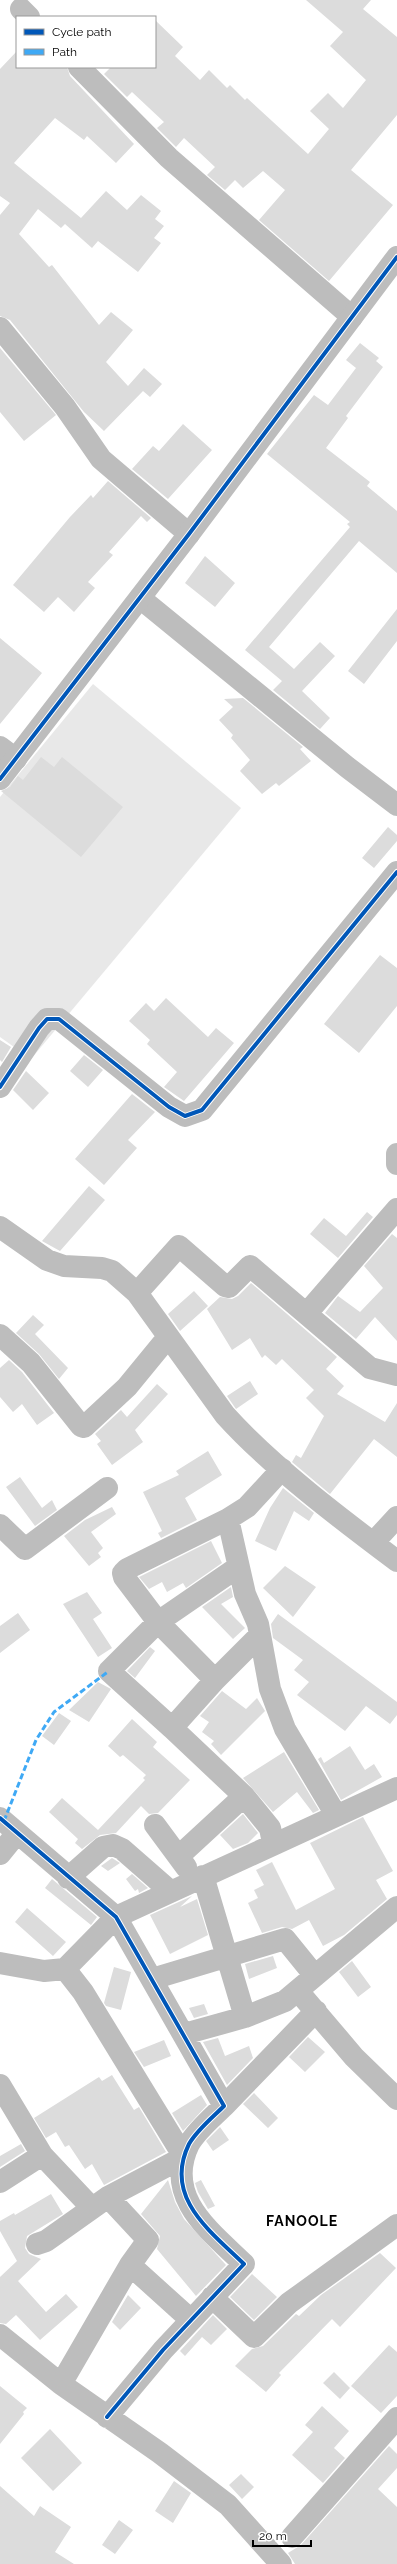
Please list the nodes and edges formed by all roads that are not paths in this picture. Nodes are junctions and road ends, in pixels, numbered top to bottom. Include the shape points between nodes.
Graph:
1 (80, 68) edge
2 (397, 257) edge
3 (352, 317) junction
4 (0, 328) edge
5 (189, 534) junction
6 (140, 598) junction
7 (8, 753) edge
8 (0, 779) edge
9 (397, 805) edge
10 (397, 872) edge
11 (0, 1087) edge
12 (397, 1154) edge
13 (397, 1164) edge
14 (397, 1209) edge
15 (0, 1226) edge
16 (137, 1293) junction
17 (308, 1313) junction
18 (0, 1335) edge
19 (168, 1337) junction
20 (397, 1375) edge
21 (282, 1469) junction
22 (107, 1488) dead end
23 (397, 1517) edge
24 (228, 1519) junction
25 (0, 1525) edge
26 (373, 1543) junction
27 (397, 1561) edge
28 (238, 1567) junction
29 (158, 1622) junction
30 (260, 1635) junction
31 (214, 1680) junction
32 (172, 1728) junction
33 (397, 1788) edge
34 (244, 1796) junction
35 (336, 1814) junction
36 (0, 1818) edge
37 (155, 1825) dead end
38 (17, 1833) junction
39 (273, 1844) junction
40 (0, 1854) edge
41 (179, 1856) junction
42 (68, 1878) junction
43 (199, 1878) junction
44 (170, 1892) junction
45 (397, 1907) edge
46 (116, 1917) junction
47 (228, 1954) junction
48 (0, 1964) edge
49 (65, 1969) junction
50 (315, 1976) junction
51 (152, 1979) junction
52 (298, 1991) junction
53 (316, 2011) junction
54 (245, 2017) junction
55 (184, 2034) junction
56 (0, 2085) edge
57 (397, 2099) edge
58 (224, 2106) junction
59 (42, 2155) junction
60 (184, 2157) junction
61 (0, 2182) edge
62 (100, 2202) junction
63 (397, 2225) edge
64 (37, 2244) dead end
65 (130, 2265) junction
66 (212, 2297) junction
67 (191, 2320) junction
68 (0, 2336) edge
69 (61, 2384) junction
70 (107, 2417) junction
71 (397, 2418) edge
72 (292, 2537) dead end
73 (281, 2564) edge

1 - 3 street via 169,158
2 - 3 street
3 - 5 street
4 - 5 street via 65,407 101,459
5 - 6 street
6 - 7 street
6 - 9 street
7 - 8 street
10 - 11 street via 202,1110 185,1116 169,1107 59,1019 47,1019 39,1028
12 - 13 street
14 - 17 street
15 - 16 street via 47,1260 64,1266 102,1268 112,1272
16 - 17 street via 179,1246 225,1286 229,1287 250,1266 254,1268
16 - 19 street
17 - 20 street via 370,1368
18 - 19 street via 31,1363 81,1426 127,1387
19 - 21 street via 225,1415
21 - 24 street via 254,1502
21 - 26 street
22 - 25 street via 25,1549
23 - 26 street
24 - 28 street
24 - 29 street via 127,1568 123,1573 124,1578
26 - 27 street
28 - 29 street
28 - 30 street
29 - 31 street
29 - 32 street via 109,1671
30 - 31 street
30 - 35 street via 266,1674 286,1729
31 - 32 street
32 - 34 street
33 - 35 street
34 - 39 street via 270,1828
34 - 41 street
35 - 39 street
36 - 38 street
37 - 41 street
38 - 40 street
38 - 42 street
39 - 43 street
41 - 43 street
42 - 44 street via 103,1847 113,1845 122,1849
42 - 46 street
43 - 44 street
43 - 47 street
44 - 46 street
45 - 50 street
46 - 49 street
46 - 51 street
47 - 50 street via 285,1939
47 - 51 street
47 - 54 street
48 - 49 street via 44,1971
49 - 60 street via 83,1992
50 - 52 street
51 - 55 street
52 - 53 street
52 - 54 street via 276,2006
53 - 57 street via 354,2056
53 - 58 street
54 - 55 street
55 - 58 street
56 - 59 street
58 - 60 street via 190,2143
59 - 61 street
59 - 62 street
60 - 62 street
60 - 66 street via 181,2187 184,2197 211,2231 244,2264
62 - 64 street via 46,2241
62 - 65 street via 148,2240
63 - 66 street via 289,2303 254,2337
65 - 67 street
65 - 69 street
66 - 67 street
67 - 70 street
68 - 69 street
69 - 70 street
70 - 73 street via 160,2453 228,2505
71 - 72 street

